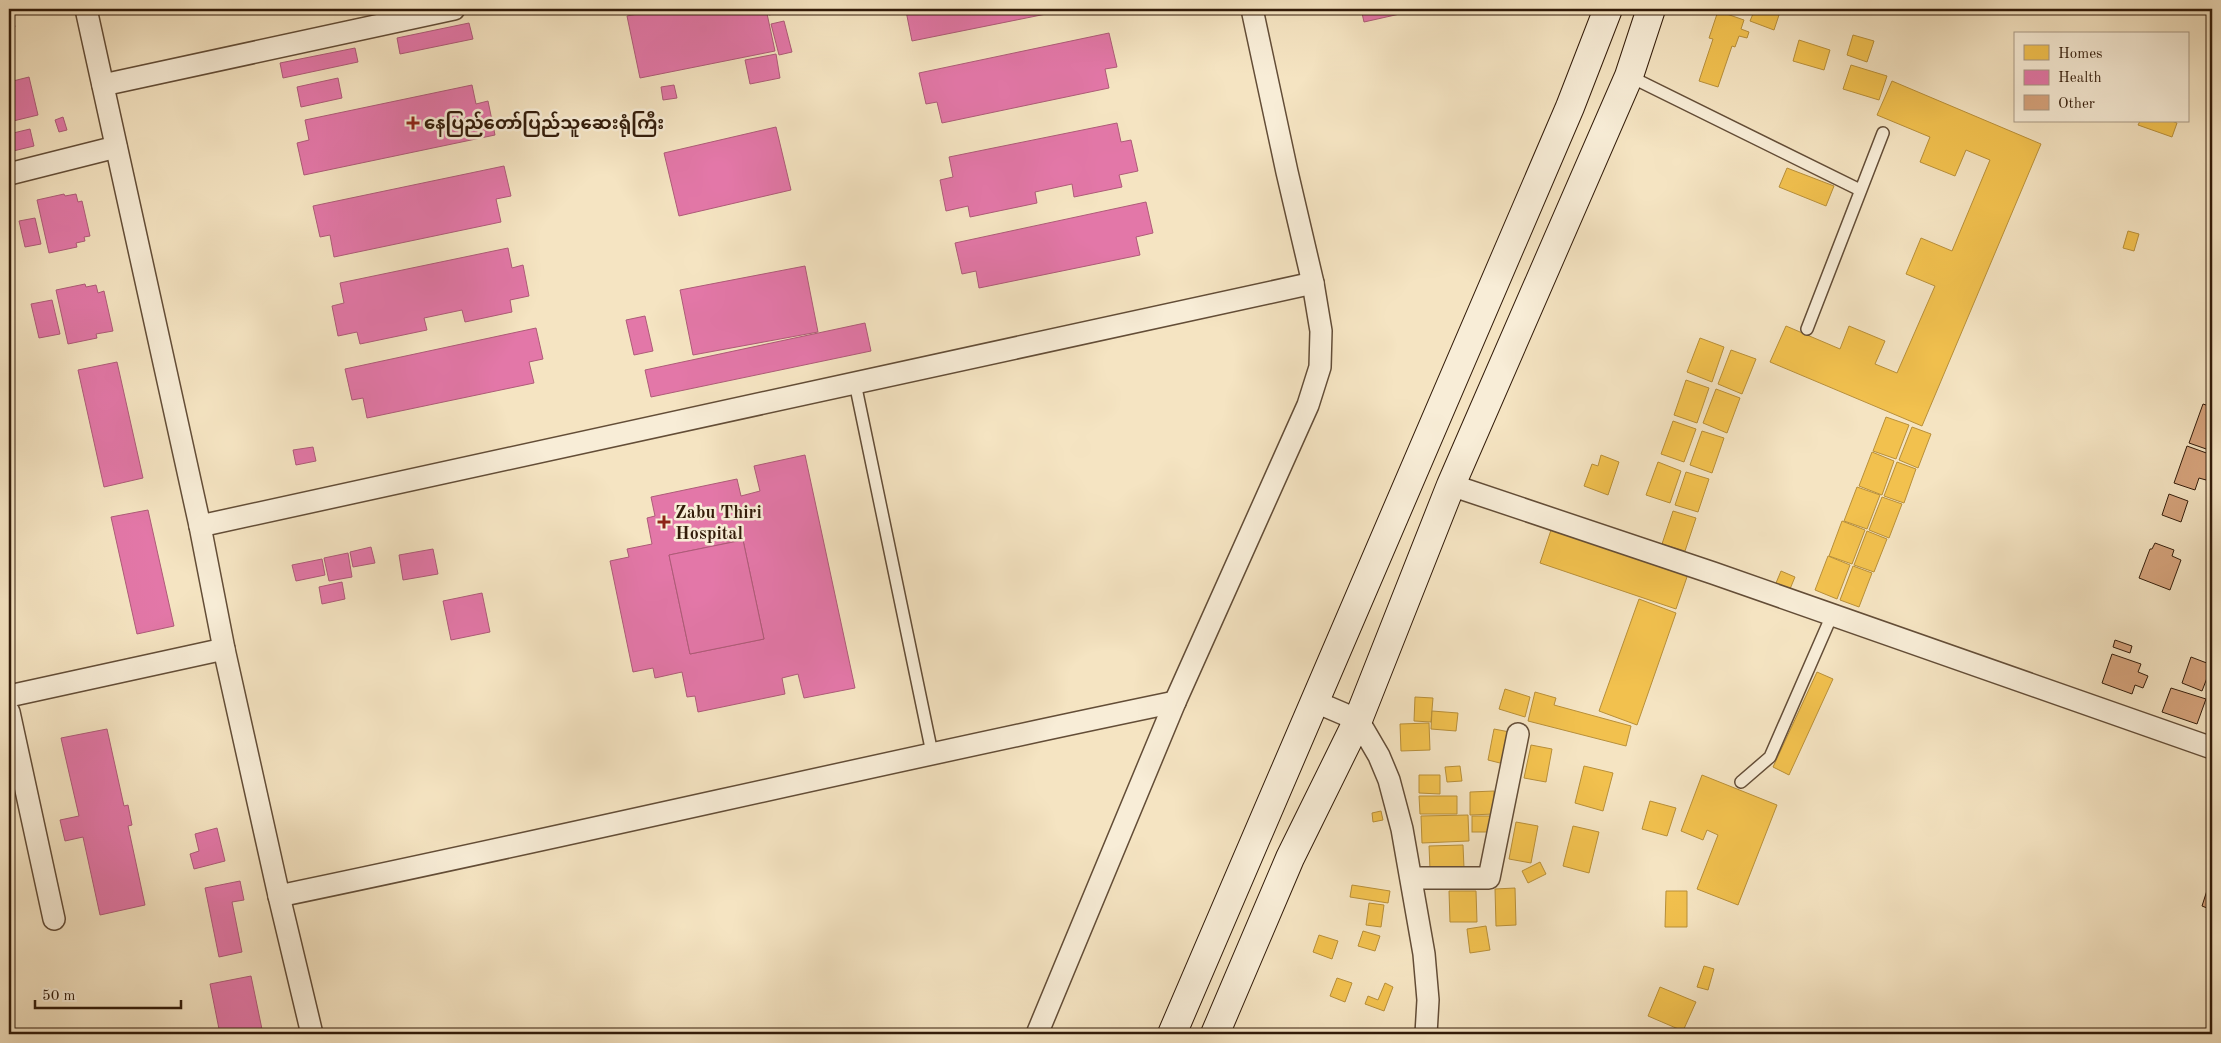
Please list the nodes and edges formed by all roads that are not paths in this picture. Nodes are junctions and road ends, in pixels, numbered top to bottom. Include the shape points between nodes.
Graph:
1 (86, 9) edge
2 (454, 9) edge
3 (1252, 9) edge
4 (1608, 9) edge
5 (1652, 9) edge
6 (1629, 76) junction
7 (103, 85) junction
8 (1882, 133) dead end
9 (116, 146) junction
10 (9, 174) edge
11 (1860, 190) junction
12 (1313, 283) junction
13 (1807, 329) dead end
14 (855, 383) junction
15 (1452, 485) junction
16 (200, 526) junction
17 (1832, 615) junction
18 (224, 649) junction
19 (9, 696) edge
20 (1175, 702) junction
21 (1316, 702) junction
22 (9, 712) edge
23 (1358, 720) junction
24 (1518, 734) dead end
25 (2212, 748) edge
26 (932, 752) junction
27 (1741, 782) dead end
28 (1412, 878) junction
29 (279, 896) junction
30 (54, 919) dead end
31 (312, 1034) edge
32 (1037, 1034) edge
33 (1172, 1034) edge
34 (1215, 1034) edge
35 (1426, 1034) edge

1 - 7 street
2 - 7 street
3 - 12 street
4 - 21 main road via 1570,107
5 - 6 main road
6 - 11 lane
6 - 15 main road
7 - 9 street
8 - 11 lane
9 - 10 street
9 - 16 street
11 - 13 lane
12 - 14 street
12 - 20 street via 1322,345 1315,384
14 - 16 street
14 - 26 lane
15 - 17 street
15 - 23 main road
16 - 18 street
17 - 25 street
17 - 27 lane via 1770,757
18 - 19 street
18 - 29 street
20 - 26 street
20 - 32 street
21 - 23 street
21 - 33 main road
22 - 30 street
23 - 28 street via 1380,756 1389,780
23 - 34 main road via 1290,858
24 - 28 street via 1489,878
26 - 29 street
28 - 35 street via 1424,954 1428,1000
29 - 31 street

